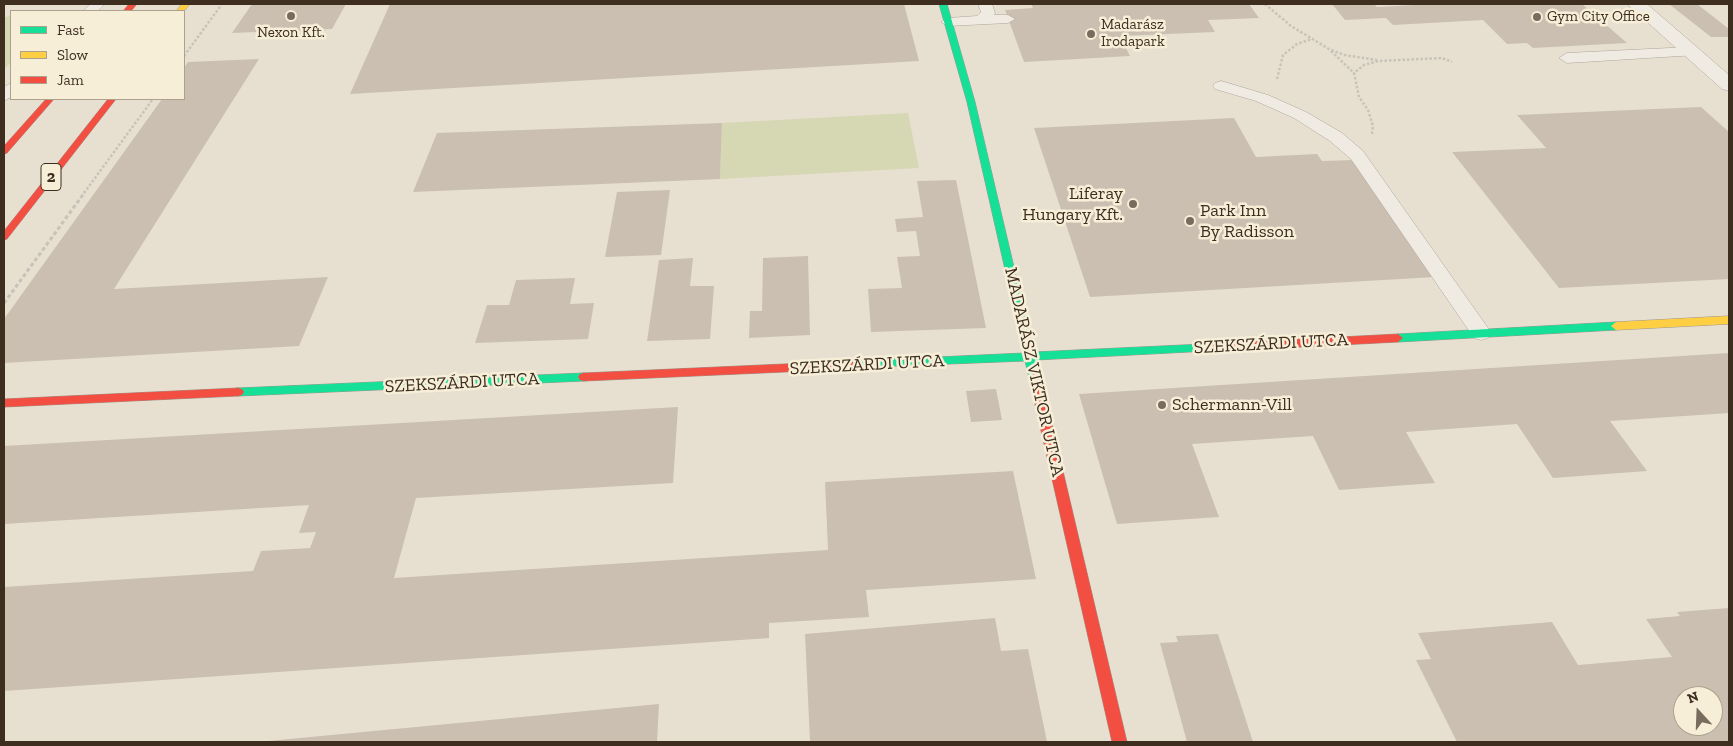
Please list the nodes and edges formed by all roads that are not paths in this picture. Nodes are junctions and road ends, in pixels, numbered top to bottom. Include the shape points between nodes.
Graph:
1 (943, 4) edge
2 (985, 4) edge
3 (1636, 4) edge
4 (1008, 18) dead end
5 (981, 20) junction
6 (948, 22) junction
7 (1691, 52) junction
8 (1567, 58) dead end
9 (1729, 85) edge
10 (1221, 86) dead end
11 (49, 100) edge
12 (111, 100) edge
13 (4, 150) edge
14 (4, 237) edge
15 (1729, 320) edge
16 (1481, 333) junction
17 (1030, 358) junction
18 (4, 403) edge
19 (1120, 742) edge

1 - 6 street, MADARÁSZ VIKTOR UTCA
2 - 5 lane via 988,13
3 - 7 street
4 - 5 lane
5 - 6 lane
6 - 17 street, MADARÁSZ VIKTOR UTCA via 971,102
7 - 8 lane
7 - 9 street
10 - 16 lane via 1300,114 1357,155
11 - 13 street
12 - 14 street, 2
15 - 16 street, SZEKSZÁRDI UTCA
16 - 17 street, SZEKSZÁRDI UTCA
17 - 18 street, SZEKSZÁRDI UTCA
17 - 19 street, MADARÁSZ VIKTOR UTCA

